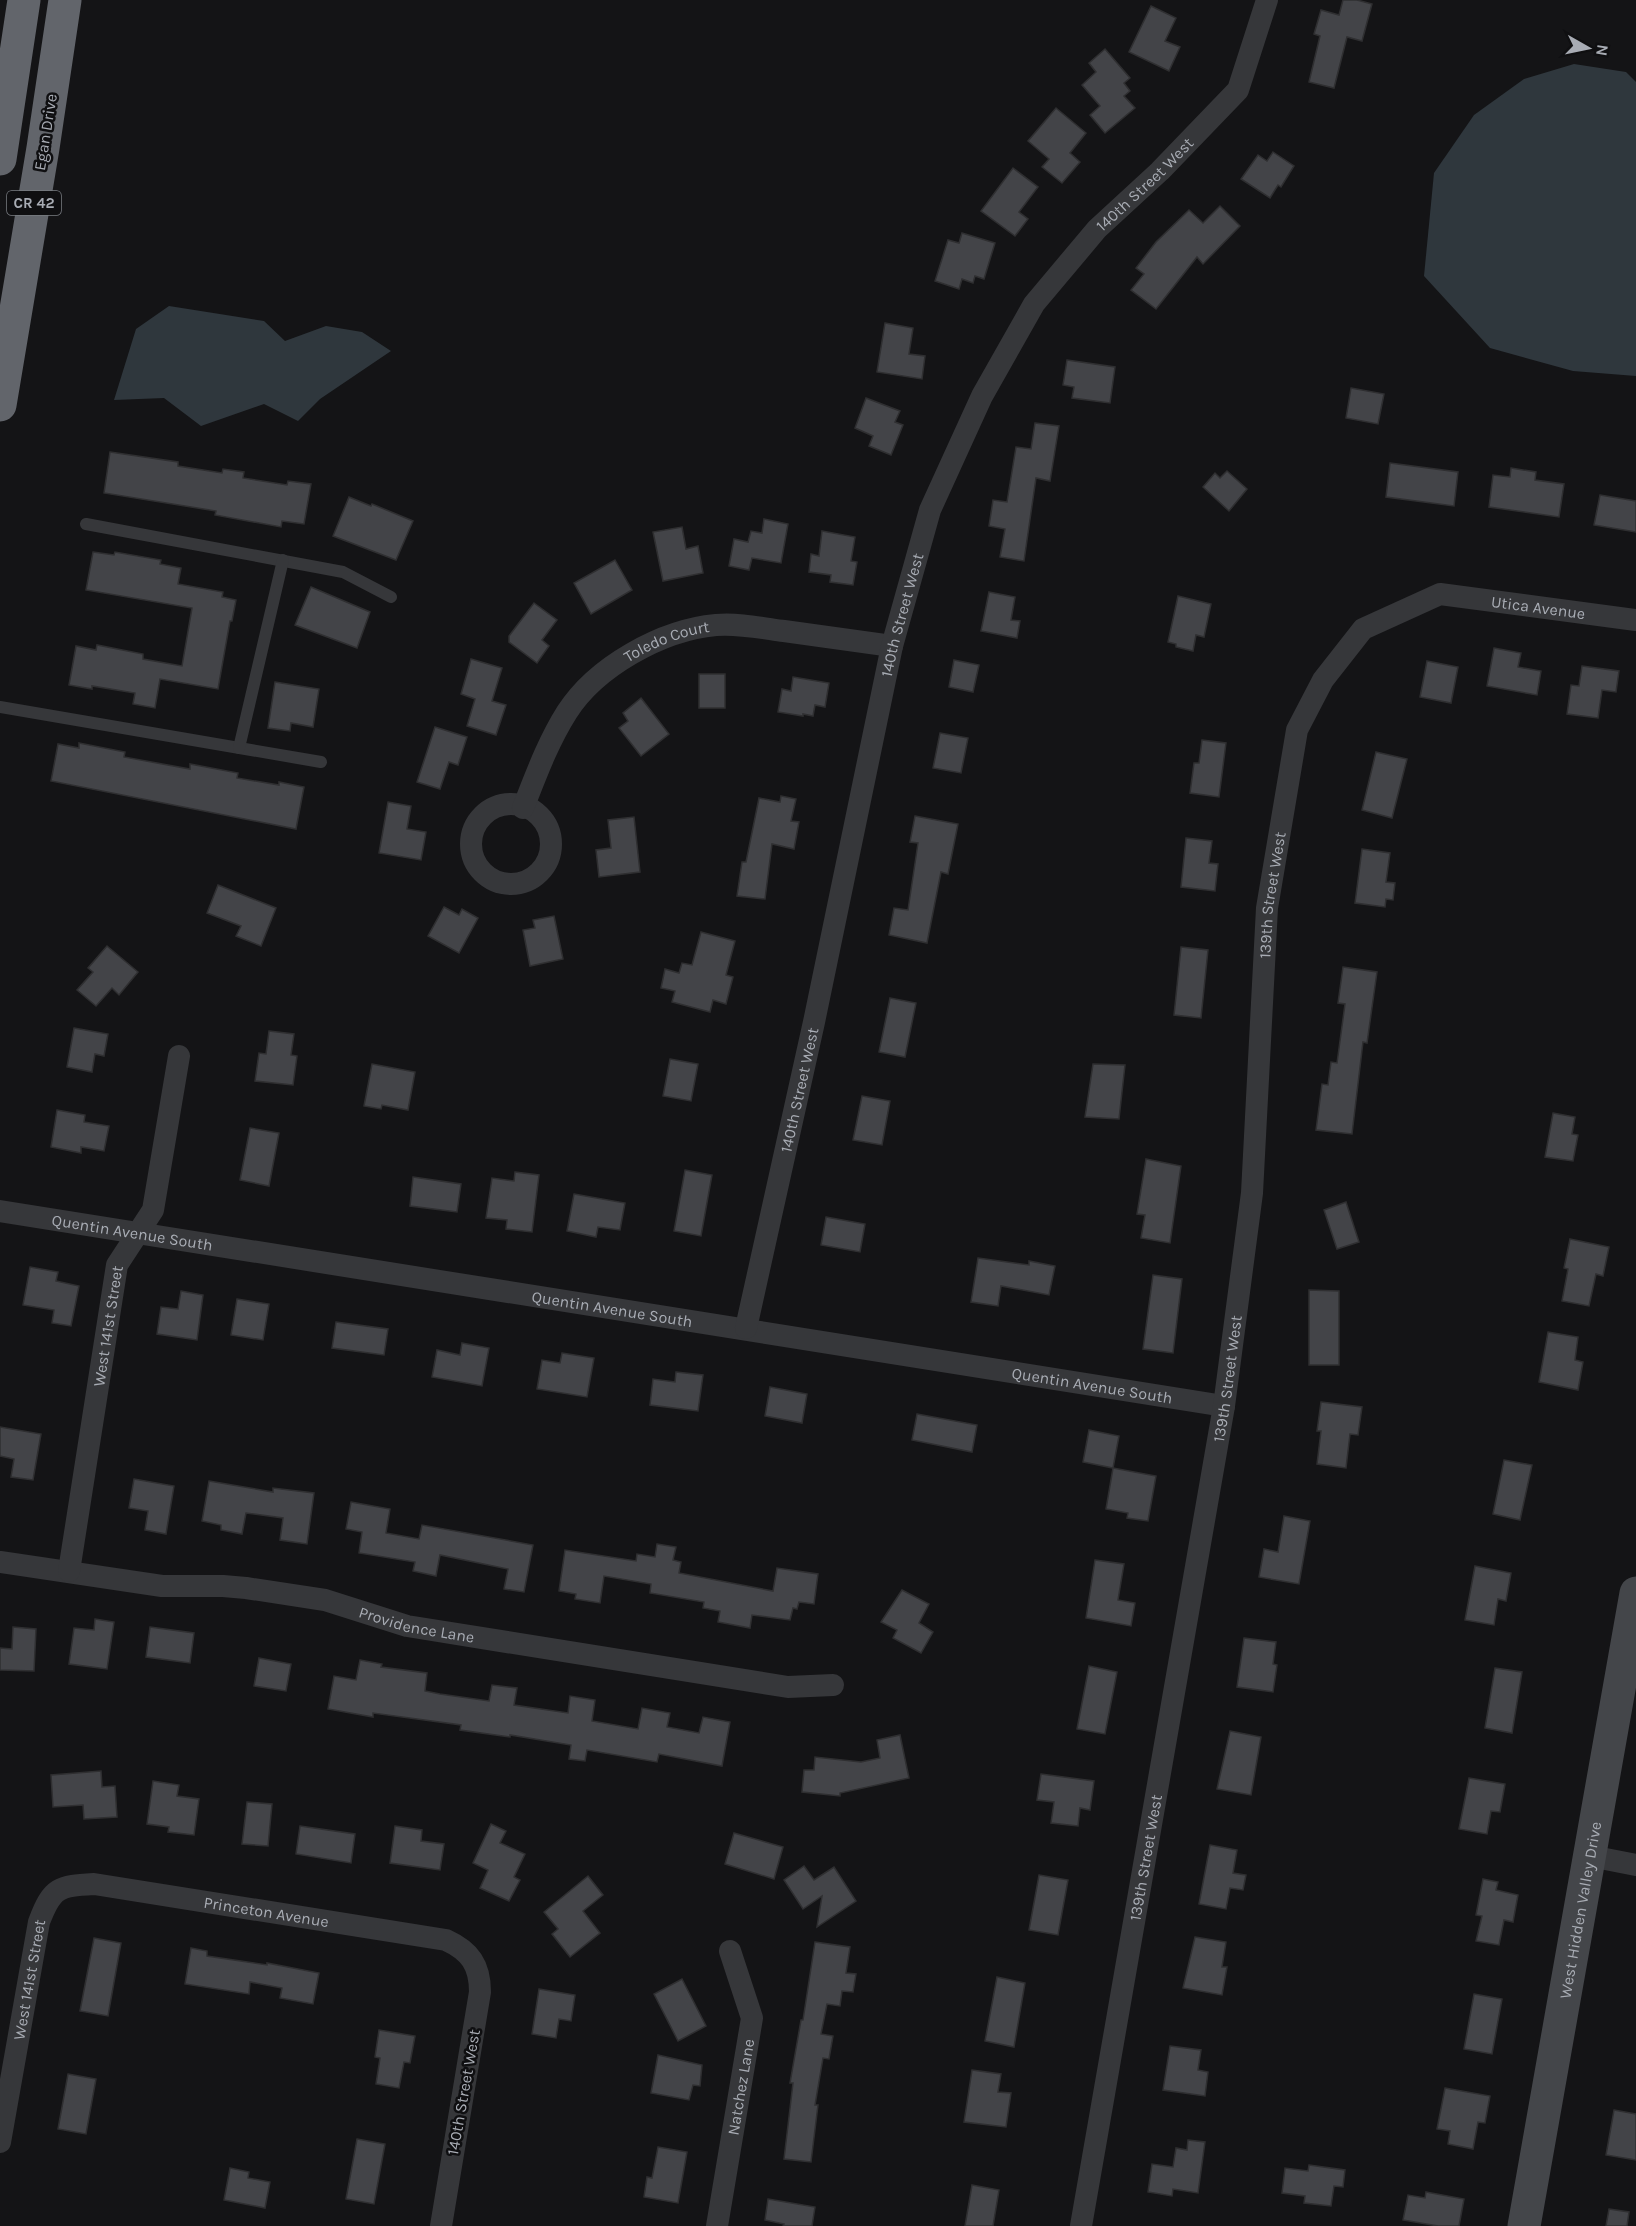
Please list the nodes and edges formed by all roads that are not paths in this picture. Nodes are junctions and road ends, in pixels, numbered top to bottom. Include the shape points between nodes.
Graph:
1 (24, 0) edge
2 (65, 0) edge
3 (1267, 0) edge
4 (0, 159) edge
5 (0, 405) edge
6 (86, 524) dead end
7 (283, 560) junction
8 (1440, 594) joint
9 (391, 597) dead end
10 (1636, 620) edge
11 (892, 646) junction
12 (0, 707) edge
13 (239, 748) junction
14 (321, 762) dead end
15 (523, 808) dead end
16 (179, 1056) dead end
17 (0, 1211) edge
18 (139, 1232) junction
19 (746, 1328) junction
20 (1224, 1406) junction
21 (0, 1562) edge
22 (69, 1571) junction
23 (1636, 1593) edge
24 (833, 1685) dead end
25 (1590, 1856) junction
26 (1636, 1865) edge
27 (55, 1891) joint
28 (730, 1951) dead end
29 (472, 1959) joint
30 (0, 2142) edge
31 (441, 2226) edge
32 (717, 2226) edge
33 (1081, 2226) edge
34 (1524, 2226) edge

1 - 4 highway
2 - 5 highway, Egan Drive / CR 42
3 - 11 street, 140th Street West via 1238,90 1097,229 1034,304 982,396 930,510
6 - 7 lane
7 - 9 lane via 343,572
7 - 13 lane
8 - 10 street, Utica Avenue
8 - 20 street, 139th Street West via 1363,629 1323,680 1297,730 1267,908 1252,1193
11 - 15 street, Toledo Court via 716,625 651,643 619,660 588,685 567,712 549,744
11 - 19 street, 140th Street West
12 - 13 lane
13 - 14 lane
16 - 18 street, West 141st Street via 153,1210
17 - 18 street, Quentin Avenue South
18 - 19 street, Quentin Avenue South
18 - 22 street, West 141st Street via 117,1265
19 - 20 street, Quentin Avenue South
20 - 33 street, 139th Street West
21 - 22 street, Providence Lane
22 - 24 street, Providence Lane via 162,1586 246,1588 325,1600 407,1626 788,1687
23 - 25 street, West Hidden Valley Drive
25 - 26 street
25 - 34 street, West Hidden Valley Drive
27 - 29 street, Princeton Avenue via 70,1885 94,1884 435,1938 462,1948
27 - 30 street, West 141st Street via 39,1922
28 - 32 street, Natchez Lane via 752,2018
29 - 31 street, 140th Street West via 480,1975 480,1992

